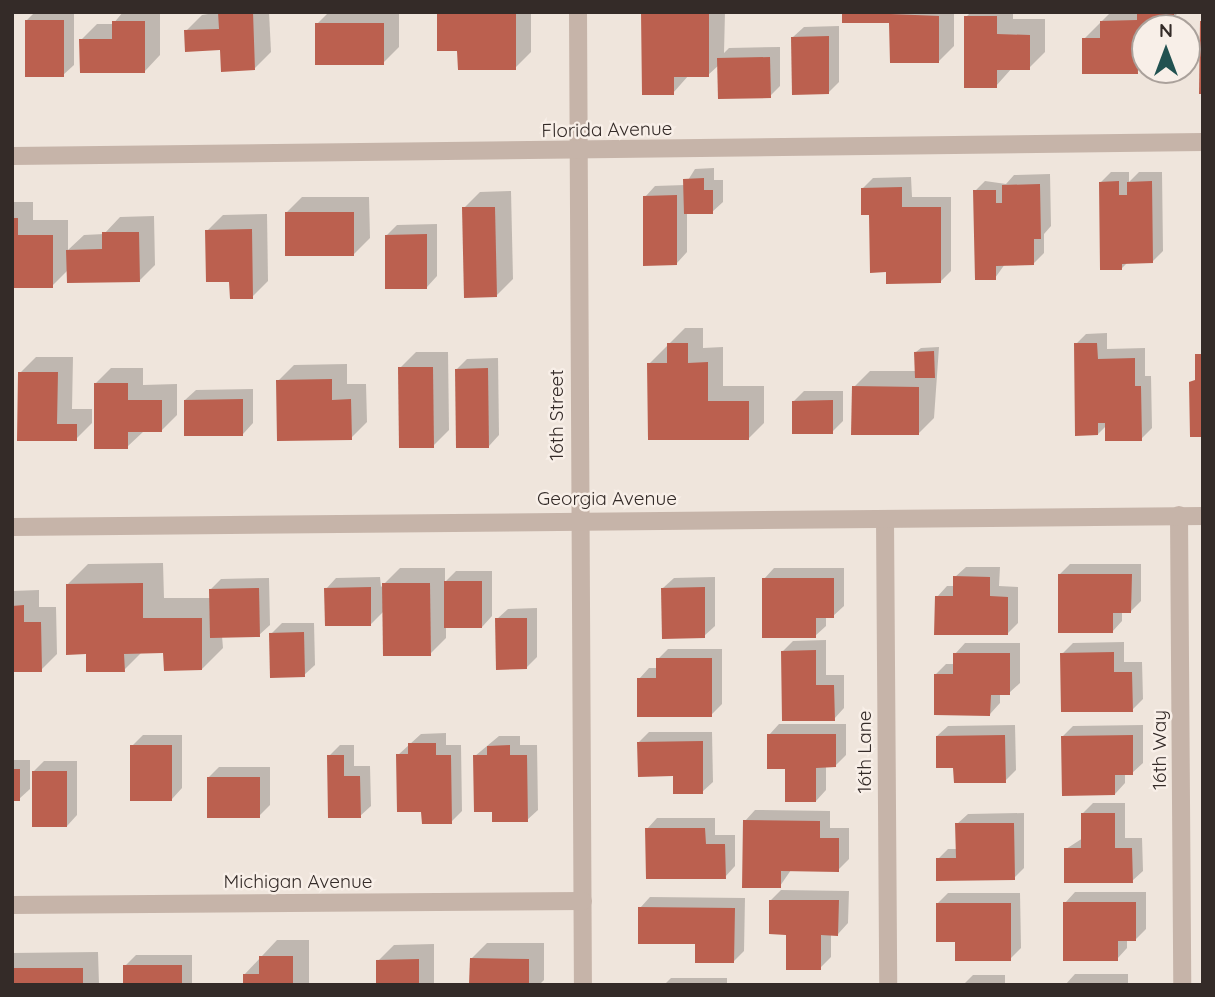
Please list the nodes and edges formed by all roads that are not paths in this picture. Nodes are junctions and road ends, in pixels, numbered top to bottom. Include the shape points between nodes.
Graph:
1 (578, 12) edge
2 (1203, 142) edge
3 (577, 151) junction
4 (12, 156) edge
5 (1180, 515) junction
6 (1203, 516) edge
7 (579, 520) junction
8 (886, 520) junction
9 (12, 527) edge
10 (583, 901) junction
11 (12, 905) edge
12 (583, 985) edge
13 (888, 985) edge
14 (1182, 985) edge

1 - 3 street, 16th Street
2 - 3 street, Florida Avenue
3 - 4 street, Florida Avenue
3 - 7 street, 16th Street
5 - 6 street, Georgia Avenue
5 - 8 street, Georgia Avenue
5 - 14 street, 16th Way
7 - 8 street, Georgia Avenue
7 - 9 street, Georgia Avenue
7 - 10 street, 16th Street
8 - 13 street, 16th Lane
10 - 11 street, Michigan Avenue
10 - 12 street, 16th Street

